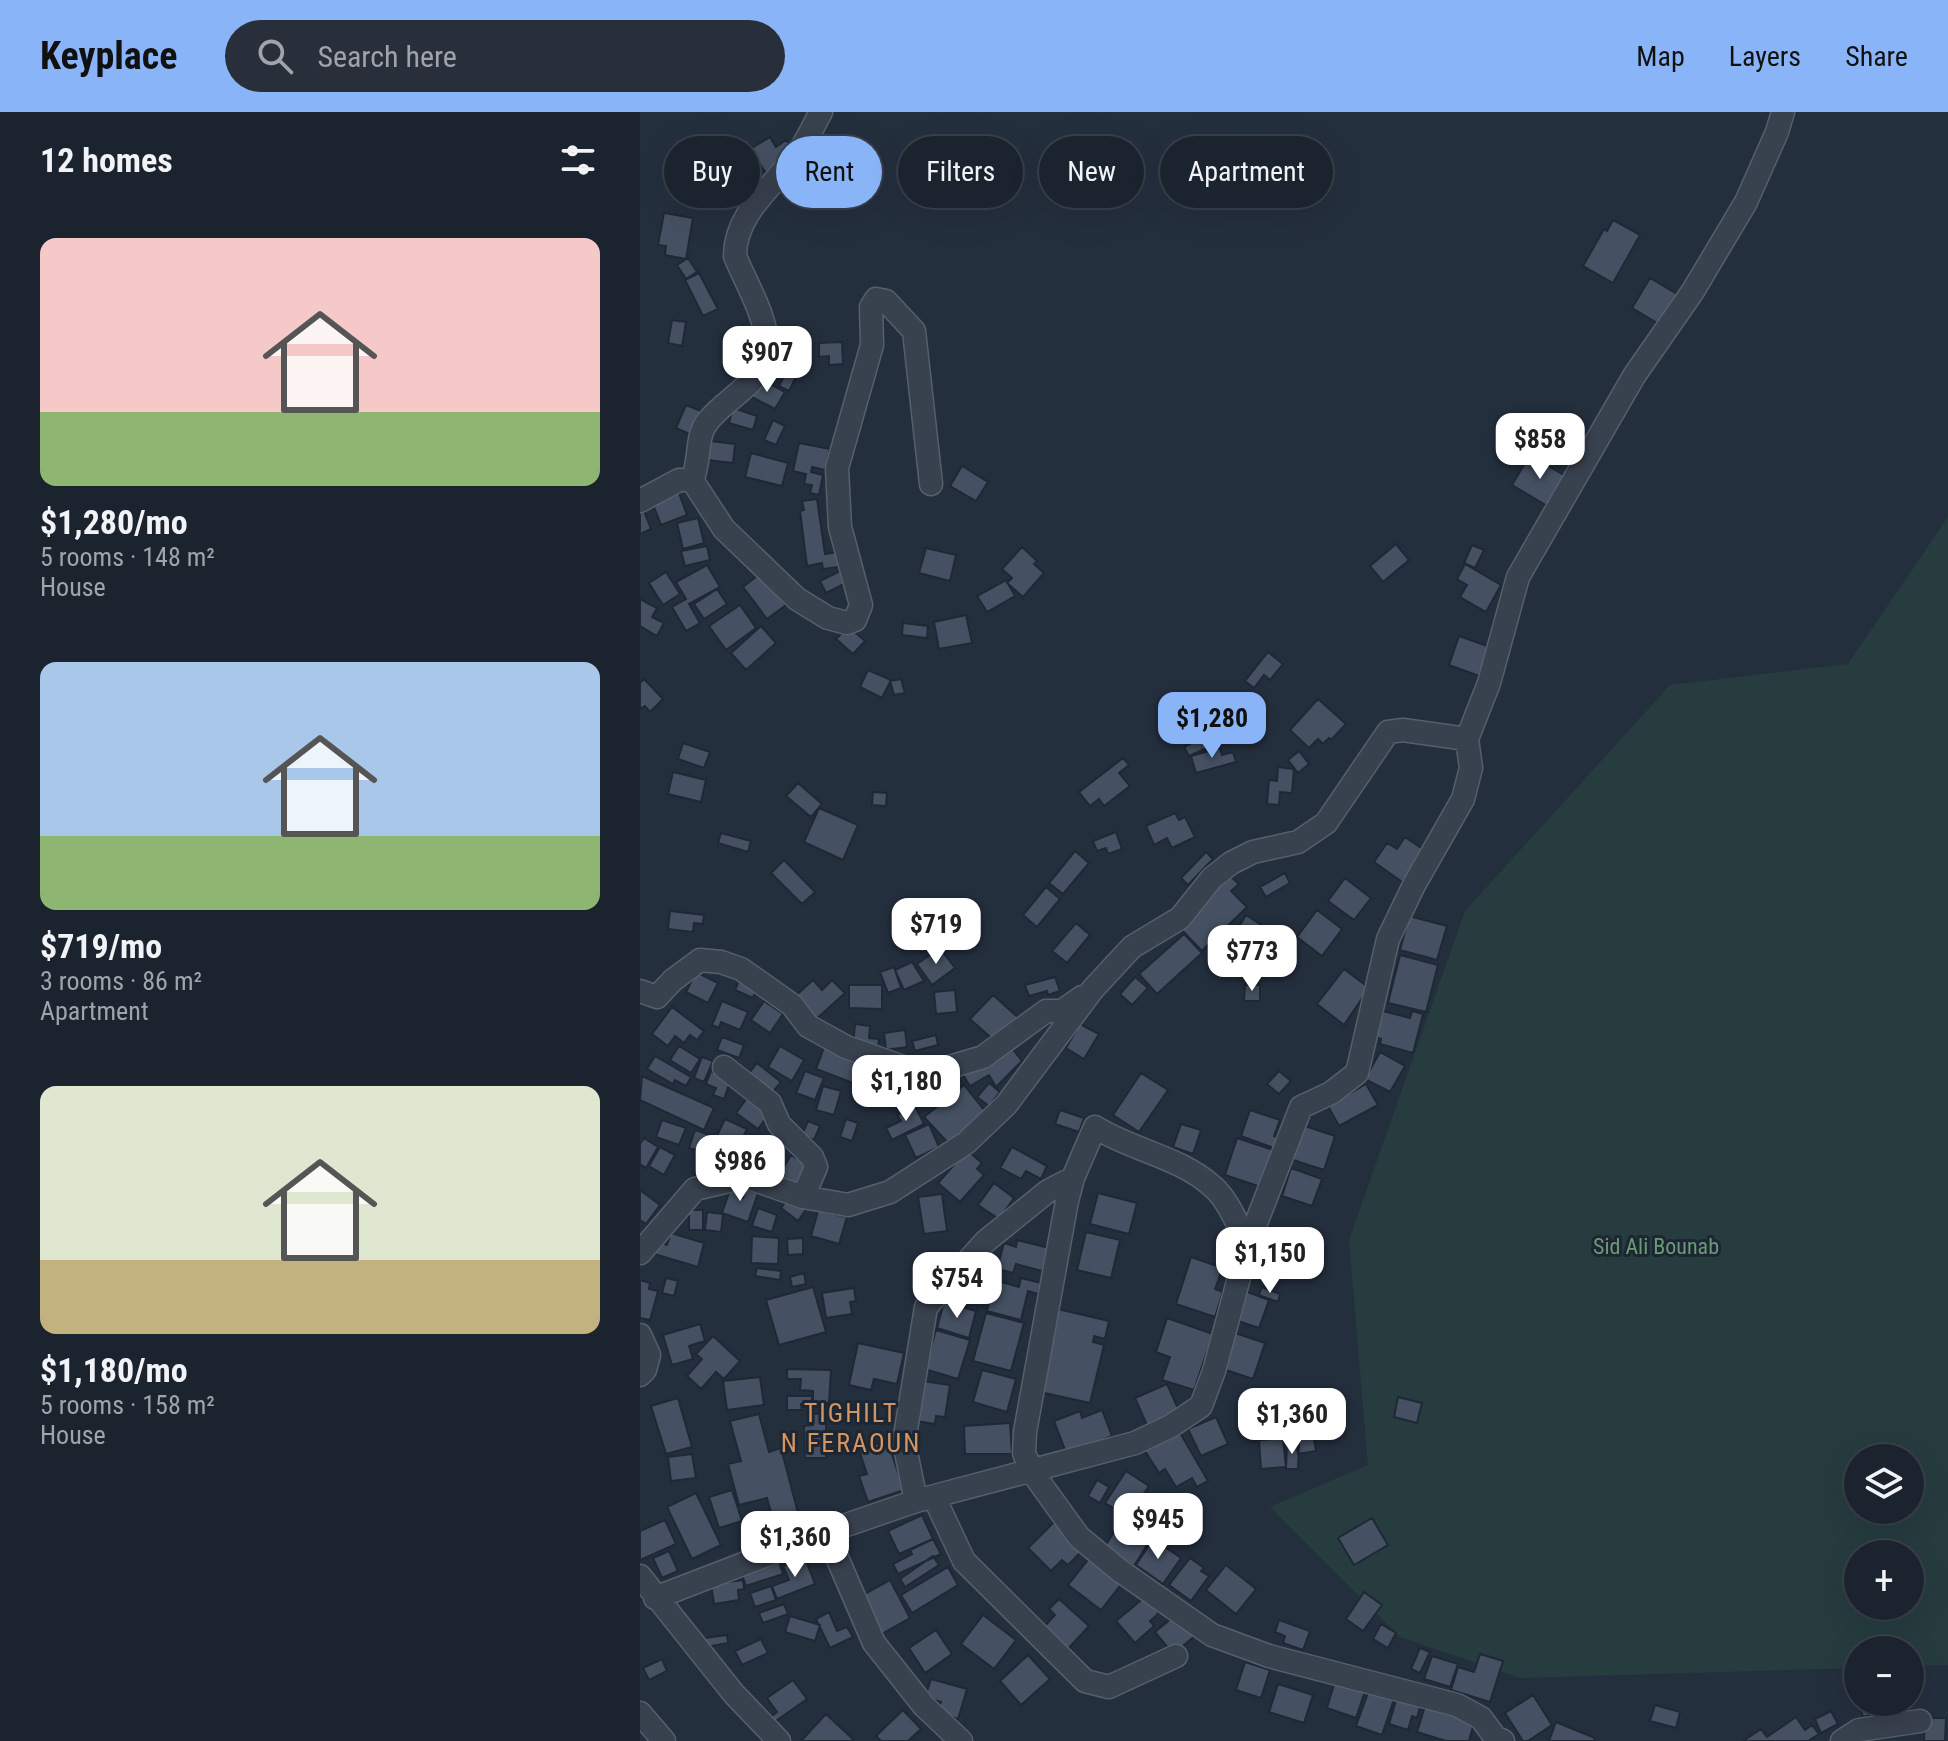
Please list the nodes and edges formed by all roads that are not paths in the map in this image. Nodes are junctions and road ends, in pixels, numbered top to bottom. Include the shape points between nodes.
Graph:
1 (821, 112) edge
2 (1783, 112) edge
3 (692, 480) junction
4 (931, 484) dead end
5 (640, 501) edge
6 (1467, 739) junction
7 (1093, 989) junction
8 (640, 991) edge
9 (724, 1067) dead end
10 (1073, 1178) junction
11 (803, 1197) junction
12 (1248, 1244) junction
13 (640, 1253) edge
14 (640, 1335) edge
15 (640, 1375) edge
16 (1032, 1472) junction
17 (925, 1499) junction
18 (826, 1532) junction
19 (640, 1576) edge
20 (655, 1598) junction
21 (1176, 1656) dead end
22 (640, 1713) edge
23 (1920, 1721) dead end
24 (664, 1741) edge
25 (779, 1741) edge
26 (961, 1741) edge
27 (1503, 1741) edge
28 (1842, 1741) edge

1 - 3 street via 797,154 756,201 735,244 735,256 764,325 768,354 754,379 706,422
2 - 6 street via 1746,202 1634,376 1518,577 1489,683
3 - 4 street via 724,529 797,599 828,618 855,620 861,605 840,527 837,468 872,345 871,307 876,299 886,301 914,331
3 - 5 street via 679,480
6 - 7 street via 1388,732 1326,823 1298,842 1231,863 1180,918 1132,947
6 - 12 street via 1471,768 1463,799 1388,939 1357,1073 1301,1107
7 - 8 street via 1062,1011 1046,1011 983,1057 933,1072 846,1047 808,1026 768,987 721,962 700,960 657,997
7 - 11 street via 1006,1105 966,1143 890,1192 848,1205
9 - 11 street via 770,1103 779,1124 812,1157 816,1167
10 - 12 street via 1095,1127 1213,1186
10 - 16 street via 1025,1432 1024,1453
10 - 17 street via 1048,1191 986,1241 926,1307 904,1442
11 - 13 street via 746,1177 695,1189
12 - 16 street via 1201,1406 1135,1443
14 - 15 street via 649,1355
16 - 17 street
16 - 27 street via 1079,1537 1212,1635 1269,1656 1457,1705 1481,1718
17 - 18 street
17 - 21 street via 964,1561 1085,1681 1109,1687
18 - 20 street
18 - 26 street via 874,1643 924,1706
19 - 20 street
20 - 25 street
22 - 24 street
23 - 28 street via 1859,1730

